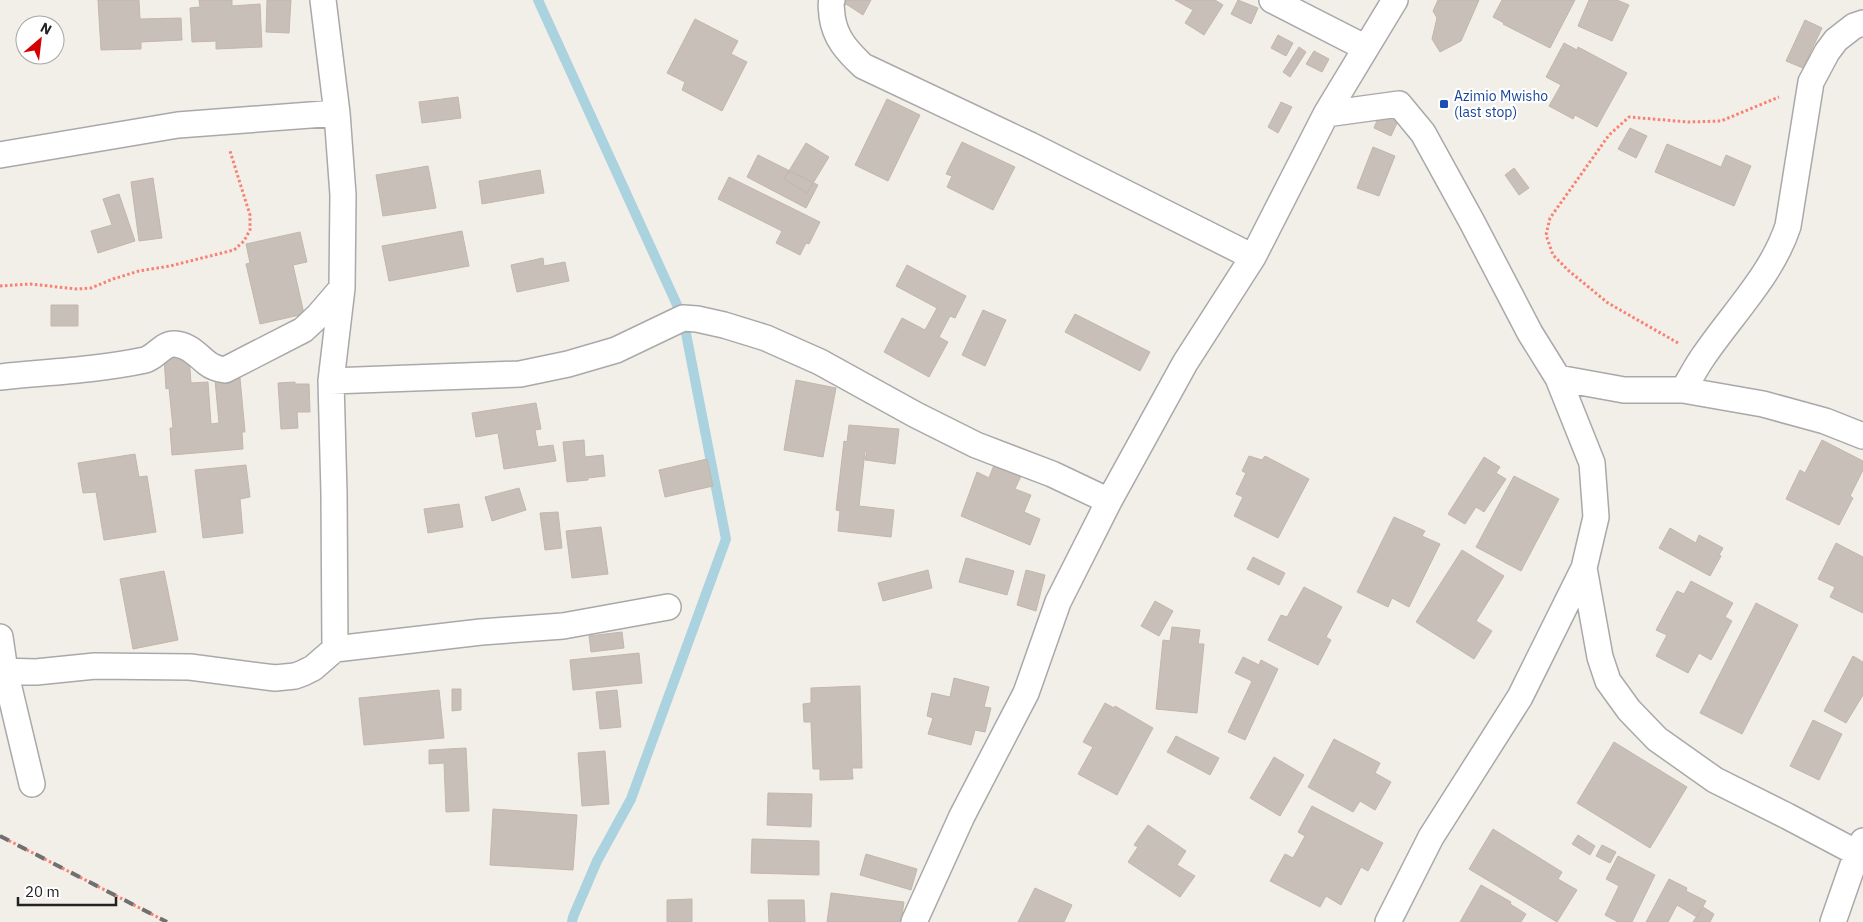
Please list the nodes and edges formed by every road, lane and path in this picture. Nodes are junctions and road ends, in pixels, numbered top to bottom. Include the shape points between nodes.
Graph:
1 (323, 0) edge
2 (832, 0) edge
3 (1272, 0) edge
4 (1395, 0) edge
5 (1863, 23) edge
6 (1366, 48) junction
7 (1811, 82) junction
8 (337, 113) junction
9 (1326, 114) junction
10 (222, 121) junction
11 (0, 155) edge
12 (1253, 258) junction
13 (0, 286) edge
14 (342, 288) junction
15 (1702, 357) junction
16 (0, 377) edge
17 (1558, 378) junction
18 (331, 382) junction
19 (1683, 390) junction
20 (1863, 436) edge
21 (1109, 501) junction
22 (1584, 568) junction
23 (668, 607) dead end
24 (0, 637) edge
25 (335, 649) junction
26 (3, 671) edge
27 (32, 784) dead end
28 (0, 836) edge
29 (1860, 847) edge
30 (167, 922) edge
31 (914, 922) edge
32 (1388, 922) edge
33 (1833, 922) edge

1 - 8 street
2 - 12 street via 834,28 844,48 863,66 1030,145
3 - 6 street
4 - 6 street
5 - 7 street via 1836,40
6 - 9 street
7 - 15 street via 1783,241 1738,310
7 - 15 path via 1721,121 1629,117 1609,136 1550,218 1546,235 1553,255 1569,271 1608,303
8 - 10 street
8 - 14 street via 343,195
9 - 12 street
9 - 17 street via 1398,104 1424,133 1530,333
10 - 11 street via 169,126
10 - 13 path via 250,214 250,230 234,250 139,271 91,288 30,284
12 - 21 street via 1185,363
14 - 16 street via 303,330 225,370 215,368 198,353 168,344 148,359 100,368
14 - 18 street
15 - 19 street
17 - 19 street via 1624,390
17 - 22 street via 1592,463 1596,518
18 - 21 street via 520,374 616,350 684,318 697,319 766,338 820,362 976,444
18 - 25 street
19 - 20 street via 1763,404 1825,421
21 - 31 street via 1058,602 1026,693 962,816
22 - 29 street via 1600,657 1608,681 1656,739 1715,780
22 - 32 street via 1520,697 1431,838
23 - 25 street via 563,626
24 - 26 street
25 - 26 street via 304,673 275,678 190,667 95,666 36,672
26 - 27 street
28 - 30 path
29 - 33 street

